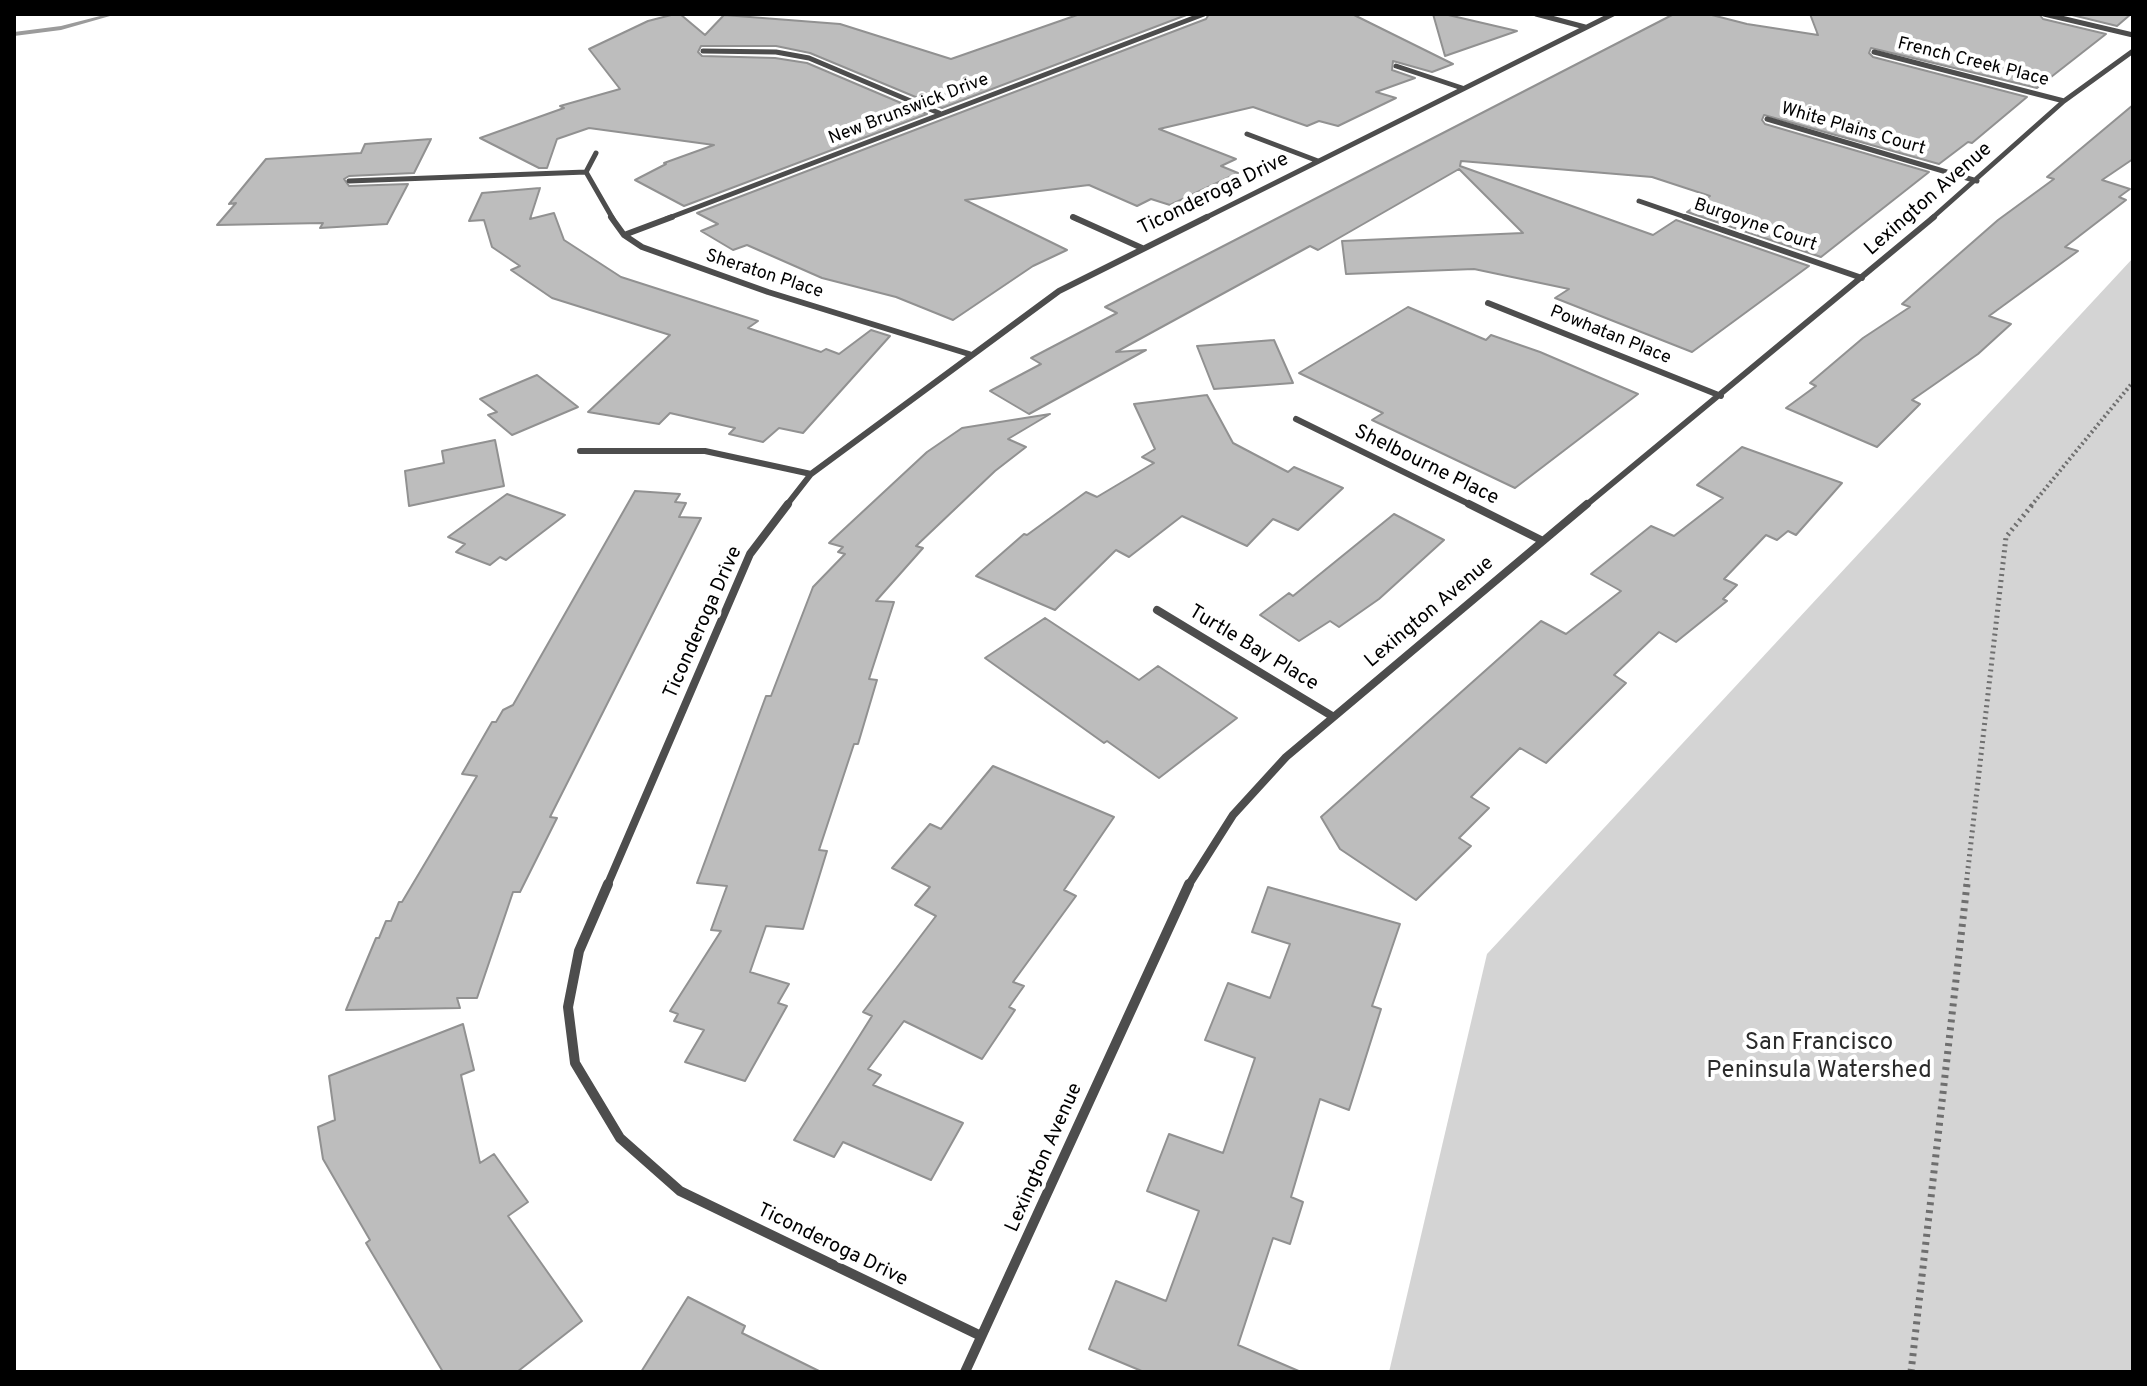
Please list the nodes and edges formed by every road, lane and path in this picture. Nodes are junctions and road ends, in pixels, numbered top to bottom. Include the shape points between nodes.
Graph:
1 (1204, 14) edge
2 (1536, 14) edge
3 (1613, 14) edge
4 (2044, 14) edge
5 (1586, 27) junction
6 (2133, 35) edge
7 (703, 51) dead end
8 (2133, 51) edge
9 (1874, 52) dead end
10 (1396, 66) dead end
11 (1462, 88) junction
12 (2064, 101) junction
13 (939, 114) junction
14 (1767, 119) dead end
15 (1247, 134) dead end
16 (596, 153) dead end
17 (1318, 161) junction
18 (586, 172) junction
19 (349, 181) dead end
20 (1977, 181) junction
21 (1639, 201) dead end
22 (1073, 217) dead end
23 (624, 235) junction
24 (1142, 248) junction
25 (1862, 278) junction
26 (1488, 303) dead end
27 (969, 354) junction
28 (2133, 382) edge
29 (1721, 396) junction
30 (1296, 419) dead end
31 (580, 451) dead end
32 (811, 474) junction
33 (1541, 540) junction
34 (1157, 610) dead end
35 (1332, 716) junction
36 (981, 1336) junction
37 (965, 1372) edge
38 (1911, 1372) edge

1 - 13 street, New Brunswick Drive
2 - 5 street
3 - 5 street, Ticonderoga Drive
4 - 6 street
5 - 11 street, Ticonderoga Drive
7 - 13 street via 809,58
8 - 12 street, Lexington Avenue
9 - 12 street, French Creek Place
10 - 11 street
11 - 17 street, Ticonderoga Drive
12 - 20 street, Lexington Avenue
13 - 23 street, New Brunswick Drive
14 - 20 street, White Plains Court
15 - 17 street
16 - 18 street
17 - 24 street, Ticonderoga Drive
18 - 19 street
18 - 23 street, Sheraton Place
20 - 25 street, Lexington Avenue
21 - 25 street, Burgoyne Court
22 - 24 street
23 - 27 street, Sheraton Place via 666,258
24 - 27 street, Ticonderoga Drive via 1059,291
25 - 29 street, Lexington Avenue
26 - 29 street, Powhatan Place
27 - 32 street, Ticonderoga Drive
28 - 38 path via 2006,537
29 - 33 street, Lexington Avenue
30 - 33 street, Shelbourne Place
31 - 32 street via 705,451
32 - 36 street, Ticonderoga Drive via 750,554 579,951 568,1007 575,1063 620,1138 680,1191
33 - 35 street, Lexington Avenue
34 - 35 street, Turtle Bay Place
35 - 36 street, Lexington Avenue via 1233,815 1182,895
36 - 37 street, Lexington Avenue

